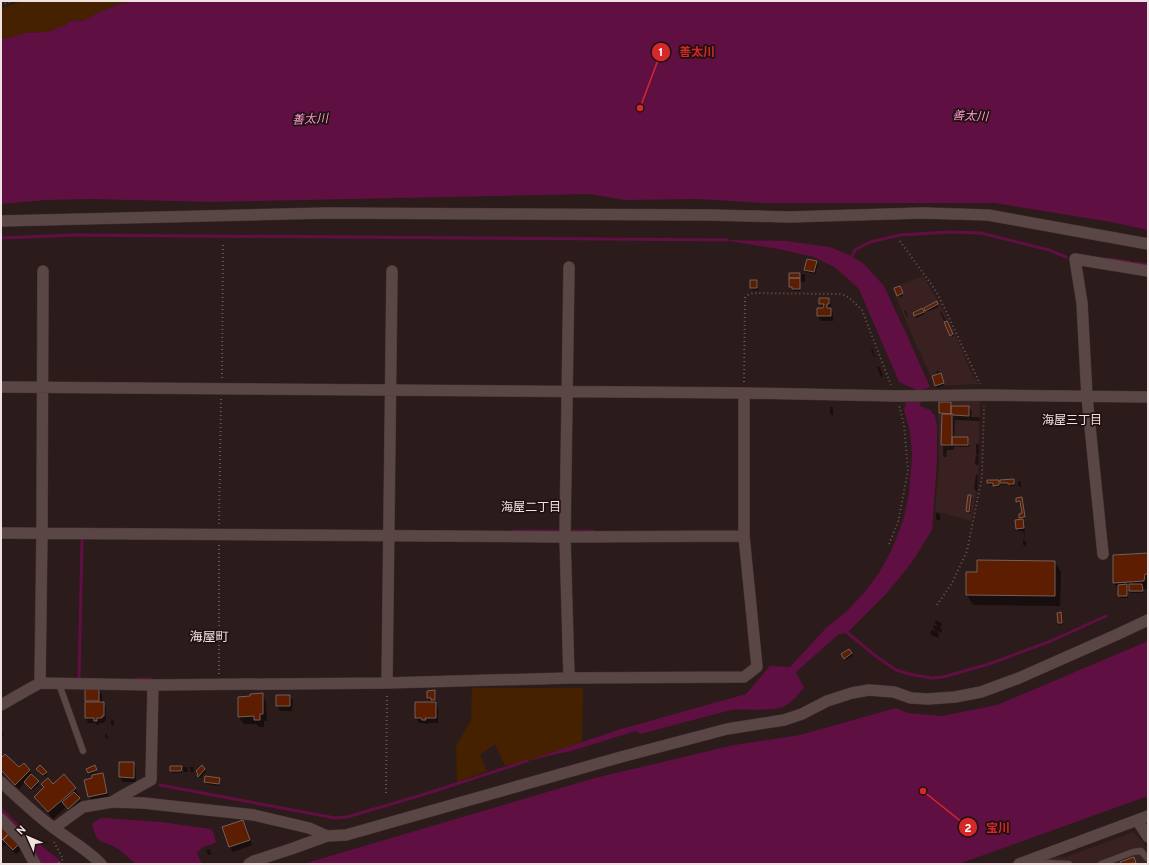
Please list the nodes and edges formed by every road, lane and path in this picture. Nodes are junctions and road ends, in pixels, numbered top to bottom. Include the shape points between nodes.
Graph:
1 (12, 1) edge
2 (1, 5) edge
3 (1, 221) edge
4 (900, 241) dead end
5 (1148, 244) edge
6 (223, 245) dead end
7 (569, 267) dead end
8 (42, 271) dead end
9 (392, 271) dead end
10 (1148, 271) edge
11 (1, 387) edge
12 (43, 388) junction
13 (221, 389) junction
14 (390, 390) junction
15 (567, 392) junction
16 (744, 393) junction
17 (984, 395) junction
18 (896, 396) junction
19 (1087, 396) junction
20 (1148, 396) edge
21 (1, 533) edge
22 (42, 534) junction
23 (389, 536) junction
24 (744, 536) junction
25 (566, 537) junction
26 (889, 544) dead end
27 (1103, 554) dead end
28 (937, 605) dead end
29 (1148, 620) edge
30 (569, 678) junction
31 (40, 683) junction
32 (59, 684) junction
33 (387, 684) junction
34 (153, 685) junction
35 (1, 705) edge
36 (83, 751) dead end
37 (1, 782) edge
38 (386, 793) dead end
39 (112, 802) junction
40 (1148, 816) edge
41 (1, 819) edge
42 (1137, 820) junction
43 (54, 828) junction
44 (327, 836) junction
45 (1148, 837) edge
46 (1148, 859) edge
47 (1023, 863) edge
48 (34, 864) edge
49 (57, 864) edge
50 (101, 864) edge
51 (249, 864) edge
52 (1069, 864) edge
53 (1101, 864) edge

1 - 2 path
3 - 5 street via 327,213 789,217 930,213 988,215
4 - 17 path via 936,291
6 - 13 path
7 - 15 street
8 - 12 street
9 - 14 street
10 - 19 street via 1075,259 1082,303
11 - 12 street
12 - 13 street
12 - 22 street
13 - 14 street
14 - 15 street
14 - 23 street
15 - 16 street
15 - 25 street
16 - 18 street
16 - 18 path via 745,298 753,293 840,294 848,296 862,310
16 - 24 street
17 - 18 street
17 - 19 street
17 - 28 path via 982,477 967,551 952,583
18 - 26 path via 904,424 908,471 898,522
19 - 20 street
19 - 27 street
21 - 22 street
22 - 23 street
22 - 31 street
23 - 25 street
23 - 33 street
24 - 25 street
24 - 30 street via 757,667 744,677
25 - 30 street
29 - 44 street via 1019,678 981,692 928,699 869,690 852,693 784,720 727,729 346,835
30 - 33 street
31 - 32 street
31 - 35 street
32 - 34 street
32 - 36 lane
33 - 34 street
33 - 38 path
34 - 39 street via 151,780
37 - 43 street
39 - 43 street via 83,807
39 - 44 street via 143,802 254,815 309,828
40 - 42 street
41 - 48 street via 23,842
42 - 45 street
42 - 47 street
43 - 49 path via 49,832 63,859
43 - 50 street
44 - 51 street
46 - 53 lane via 1141,852 1133,852
47 - 52 lane

